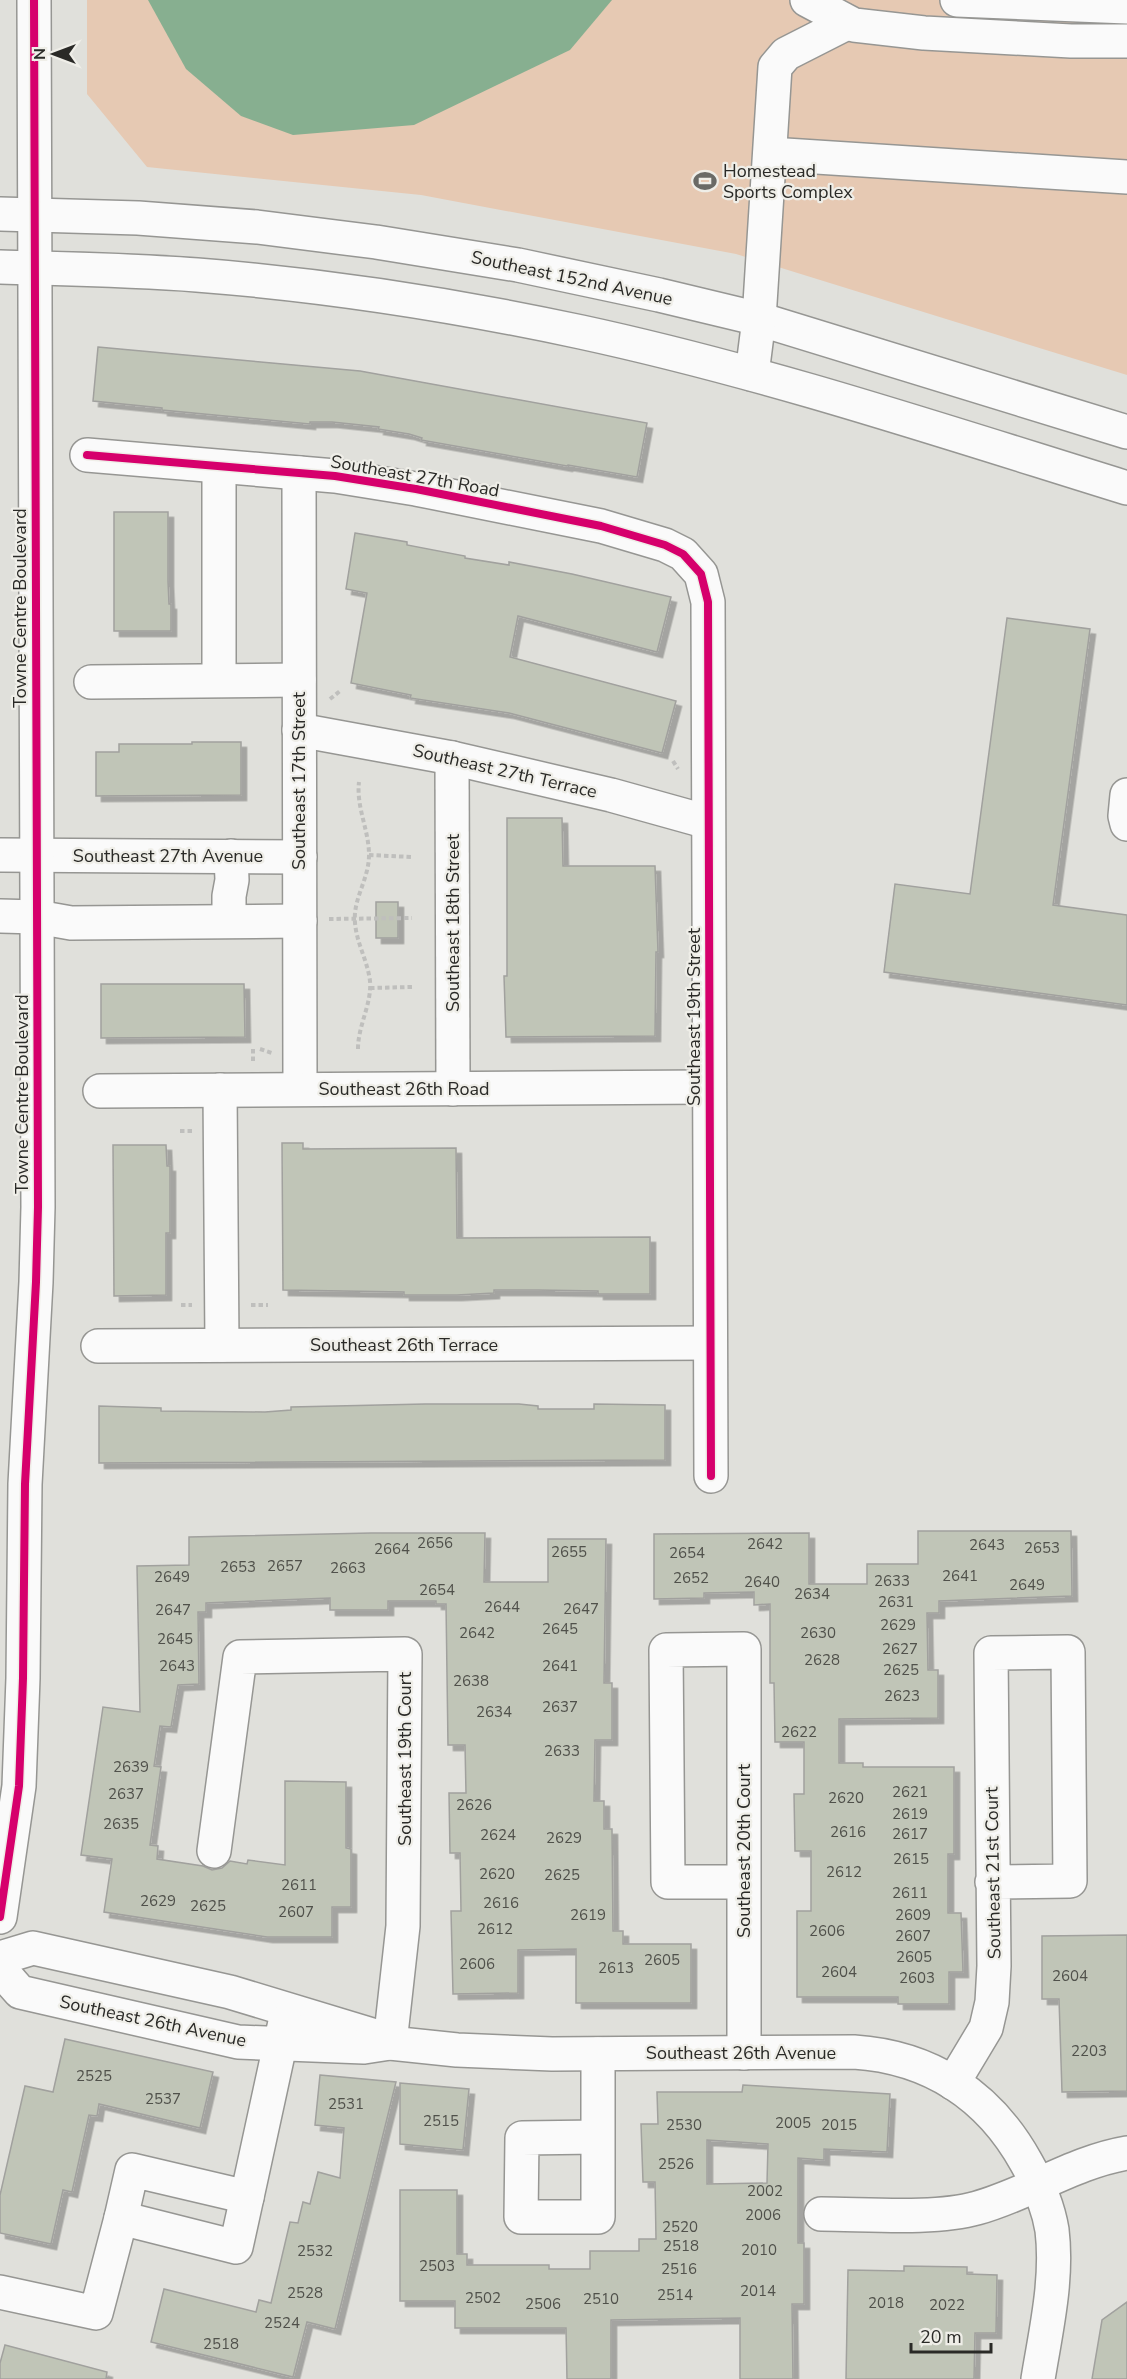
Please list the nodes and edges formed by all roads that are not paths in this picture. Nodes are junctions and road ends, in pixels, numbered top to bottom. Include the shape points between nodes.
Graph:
1 (34, 0) edge
2 (807, 0) edge
3 (957, 0) edge
4 (1127, 8) edge
5 (847, 22) junction
6 (1127, 40) edge
7 (770, 154) junction
8 (1127, 177) edge
9 (0, 214) edge
10 (34, 215) junction
11 (0, 267) edge
12 (34, 268) junction
13 (759, 319) junction
14 (752, 374) junction
15 (1127, 432) edge
16 (87, 455) dead end
17 (219, 467) junction
18 (299, 473) junction
19 (1127, 488) edge
20 (692, 562) joint
21 (219, 680) junction
22 (299, 680) junction
23 (91, 682) dead end
24 (299, 730) junction
25 (453, 758) junction
26 (1127, 795) edge
27 (708, 822) junction
28 (1127, 824) edge
29 (37, 853) junction
30 (0, 855) edge
31 (231, 856) junction
32 (300, 857) junction
33 (0, 916) edge
34 (37, 917) junction
35 (313, 920) junction
36 (229, 921) junction
37 (709, 1087) junction
38 (300, 1089) junction
39 (453, 1089) junction
40 (100, 1090) dead end
41 (220, 1090) junction
42 (710, 1343) junction
43 (222, 1345) junction
44 (98, 1346) dead end
45 (711, 1476) dead end
46 (12, 1484) edge
47 (12, 1678) edge
48 (214, 1851) dead end
49 (744, 1882) junction
50 (992, 1882) junction
51 (0, 1917) edge
52 (0, 1958) edge
53 (0, 1969) edge
54 (288, 2009) junction
55 (281, 2043) junction
56 (390, 2043) junction
57 (744, 2053) junction
58 (598, 2054) junction
59 (953, 2083) junction
60 (598, 2138) junction
61 (1127, 2153) edge
62 (1038, 2183) junction
63 (247, 2197) junction
64 (821, 2214) dead end
65 (121, 2218) junction
66 (0, 2292) edge
67 (1038, 2379) edge

1 - 10 street, Towne Centre Boulevard
2 - 5 street
3 - 4 street
5 - 6 street via 924,33
5 - 7 street via 782,58 776,67
7 - 8 street
7 - 13 street
9 - 10 street, Southeast 152nd Avenue
10 - 12 street, Towne Centre Boulevard
10 - 13 street, Southeast 152nd Avenue via 185,221 385,244 566,274
11 - 12 street
12 - 14 street via 200,275 392,298 581,332
12 - 29 street, Towne Centre Boulevard
13 - 14 street
13 - 15 street, Southeast 152nd Avenue
14 - 19 street
16 - 17 street, Southeast 27th Road
17 - 18 street, Southeast 27th Road
17 - 21 street
18 - 20 street, Southeast 27th Road via 416,489 572,519 665,545
18 - 22 street, Southeast 17th Street
20 - 27 street, Southeast 19th Street via 702,577 708,602
21 - 22 street
21 - 23 street
22 - 24 street, Southeast 17th Street
24 - 25 street, Southeast 27th Terrace
24 - 32 street, Southeast 17th Street
25 - 27 street, Southeast 27th Terrace
25 - 39 street, Southeast 18th Street
26 - 28 street
27 - 37 street, Southeast 19th Street
29 - 30 street
29 - 31 street, Southeast 27th Avenue via 85,857
29 - 34 street, Towne Centre Boulevard
31 - 32 street, Southeast 27th Avenue
31 - 36 street
32 - 35 street, Southeast 17th Street
33 - 34 street
34 - 36 street via 71,923
34 - 46 street, Towne Centre Boulevard via 37,1257
35 - 36 street
35 - 38 street, Southeast 17th Street
37 - 39 street, Southeast 26th Road
37 - 42 street, Southeast 19th Street
38 - 39 street, Southeast 26th Road
38 - 41 street, Southeast 26th Road
40 - 41 street, Southeast 26th Road
41 - 43 street
42 - 43 street, Southeast 26th Terrace
42 - 45 street, Southeast 19th Street
43 - 44 street, Southeast 26th Terrace
46 - 47 street, Towne Centre Boulevard
47 - 51 street, Towne Centre Boulevard via 19,1786
48 - 56 street, Southeast 19th Court via 240,1657 405,1654 404,1916
49 - 49 street, Southeast 20th Court via 744,1649 666,1650 668,1882
49 - 57 street, Southeast 20th Court
50 - 50 street, Southeast 21st Court via 991,1653 1068,1652 1070,1881
50 - 59 street, Southeast 21st Court via 994,1966 990,2016
52 - 54 street, Southeast 26th Avenue via 33,1948 230,1992
53 - 55 street, Southeast 26th Avenue via 20,1992 238,2042
54 - 55 street
54 - 56 street, Southeast 26th Avenue
55 - 56 street, Southeast 26th Avenue via 364,2047
55 - 63 street
56 - 58 street, Southeast 26th Avenue via 477,2052
57 - 58 street, Southeast 26th Avenue
57 - 59 street, Southeast 26th Avenue via 867,2053 916,2066
58 - 60 street
59 - 62 street, Southeast 26th Avenue via 978,2100 1004,2126
60 - 60 street via 598,2217 521,2217 522,2138
61 - 62 street
62 - 64 street via 962,2211
62 - 67 street, Southeast 26th Avenue via 1051,2226 1053,2262
63 - 65 street via 132,2170
63 - 65 street via 236,2247
65 - 66 street via 96,2313

